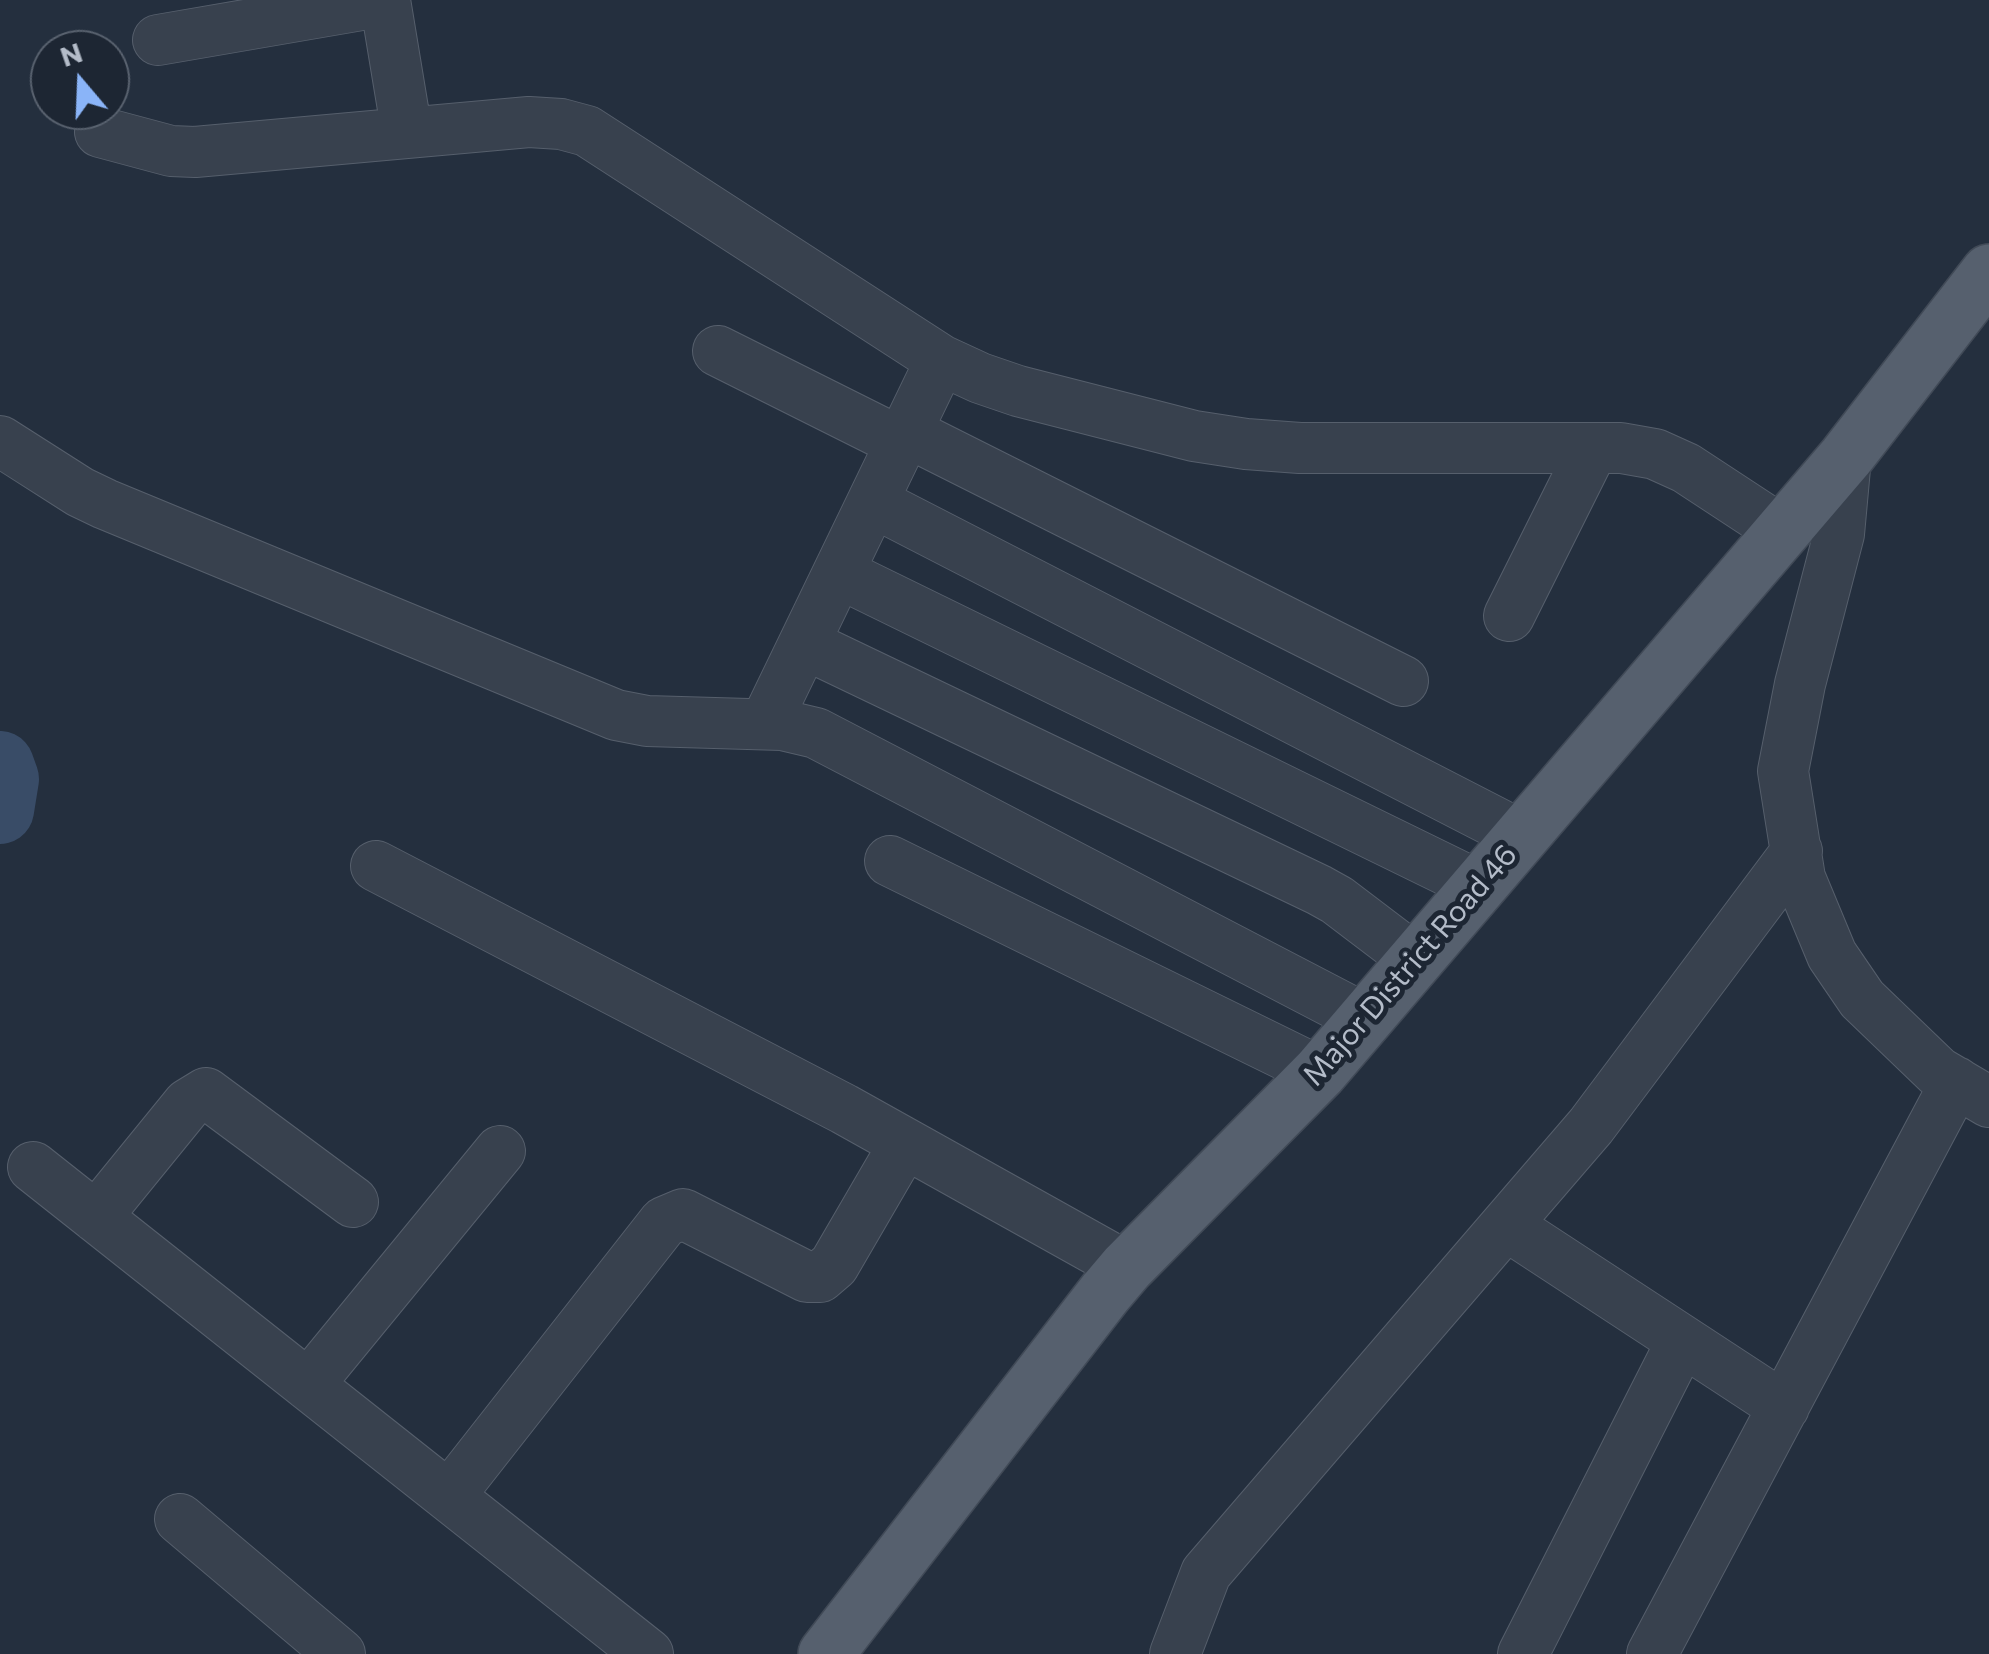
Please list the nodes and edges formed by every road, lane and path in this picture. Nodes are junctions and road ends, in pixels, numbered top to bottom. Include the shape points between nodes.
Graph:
1 (385, 1) edge
2 (158, 40) dead end
3 (100, 132) dead end
4 (407, 133) junction
5 (1989, 272) edge
6 (718, 351) dead end
7 (942, 360) junction
8 (905, 437) junction
9 (0, 441) edge
10 (1593, 448) junction
11 (1846, 457) junction
12 (873, 502) junction
13 (1782, 531) junction
14 (839, 573) junction
15 (1510, 616) dead end
16 (805, 644) junction
17 (1403, 681) dead end
18 (765, 724) junction
19 (1522, 836) junction
20 (1796, 851) junction
21 (890, 861) dead end
22 (376, 866) dead end
23 (1479, 886) junction
24 (1416, 960) junction
25 (1365, 1019) junction
26 (1320, 1072) junction
27 (1972, 1092) edge
28 (905, 1143) junction
29 (500, 1151) dead end
30 (33, 1167) dead end
31 (353, 1202) dead end
32 (96, 1217) junction
33 (1506, 1225) junction
34 (1102, 1297) junction
35 (1682, 1340) junction
36 (308, 1385) junction
37 (1784, 1406) junction
38 (449, 1496) junction
39 (180, 1519) dead end
40 (340, 1654) edge
41 (648, 1654) edge
42 (826, 1654) edge
43 (1175, 1654) edge
44 (1523, 1654) edge
45 (1652, 1654) edge

1 - 2 street
1 - 4 street
3 - 4 street via 195,152
4 - 7 street via 529,122 587,131
5 - 11 main road, Major District Road 46
6 - 8 street
7 - 8 street
7 - 10 street via 1018,391 1246,444
8 - 12 street
8 - 17 street
9 - 18 street via 105,504 616,715
10 - 13 street via 1655,454
10 - 15 street
11 - 13 main road, Major District Road 46
11 - 20 street via 1839,534 1784,771
12 - 14 street
12 - 19 street
13 - 19 main road, Major District Road 46
14 - 16 street
14 - 23 street
16 - 18 street
16 - 24 street via 1328,895
18 - 25 street via 816,733
19 - 23 main road, Major District Road 46
20 - 27 street via 1800,878 1832,955 1862,999 1938,1072
20 - 33 street via 1591,1126
21 - 26 street
22 - 28 street
23 - 24 main road, Major District Road 46
24 - 25 main road, Major District Road 46
25 - 26 main road, Major District Road 46
26 - 34 main road, Major District Road 46
27 - 37 street
28 - 34 street
28 - 38 street via 834,1266 820,1277 807,1277 684,1214 664,1222
29 - 36 street
30 - 32 street
31 - 32 street via 206,1093 188,1104
32 - 36 street
33 - 35 street
33 - 43 street via 1206,1572
34 - 42 main road, Major District Road 46
35 - 37 street
35 - 44 street
36 - 38 street
37 - 45 street
38 - 41 street
39 - 40 street

